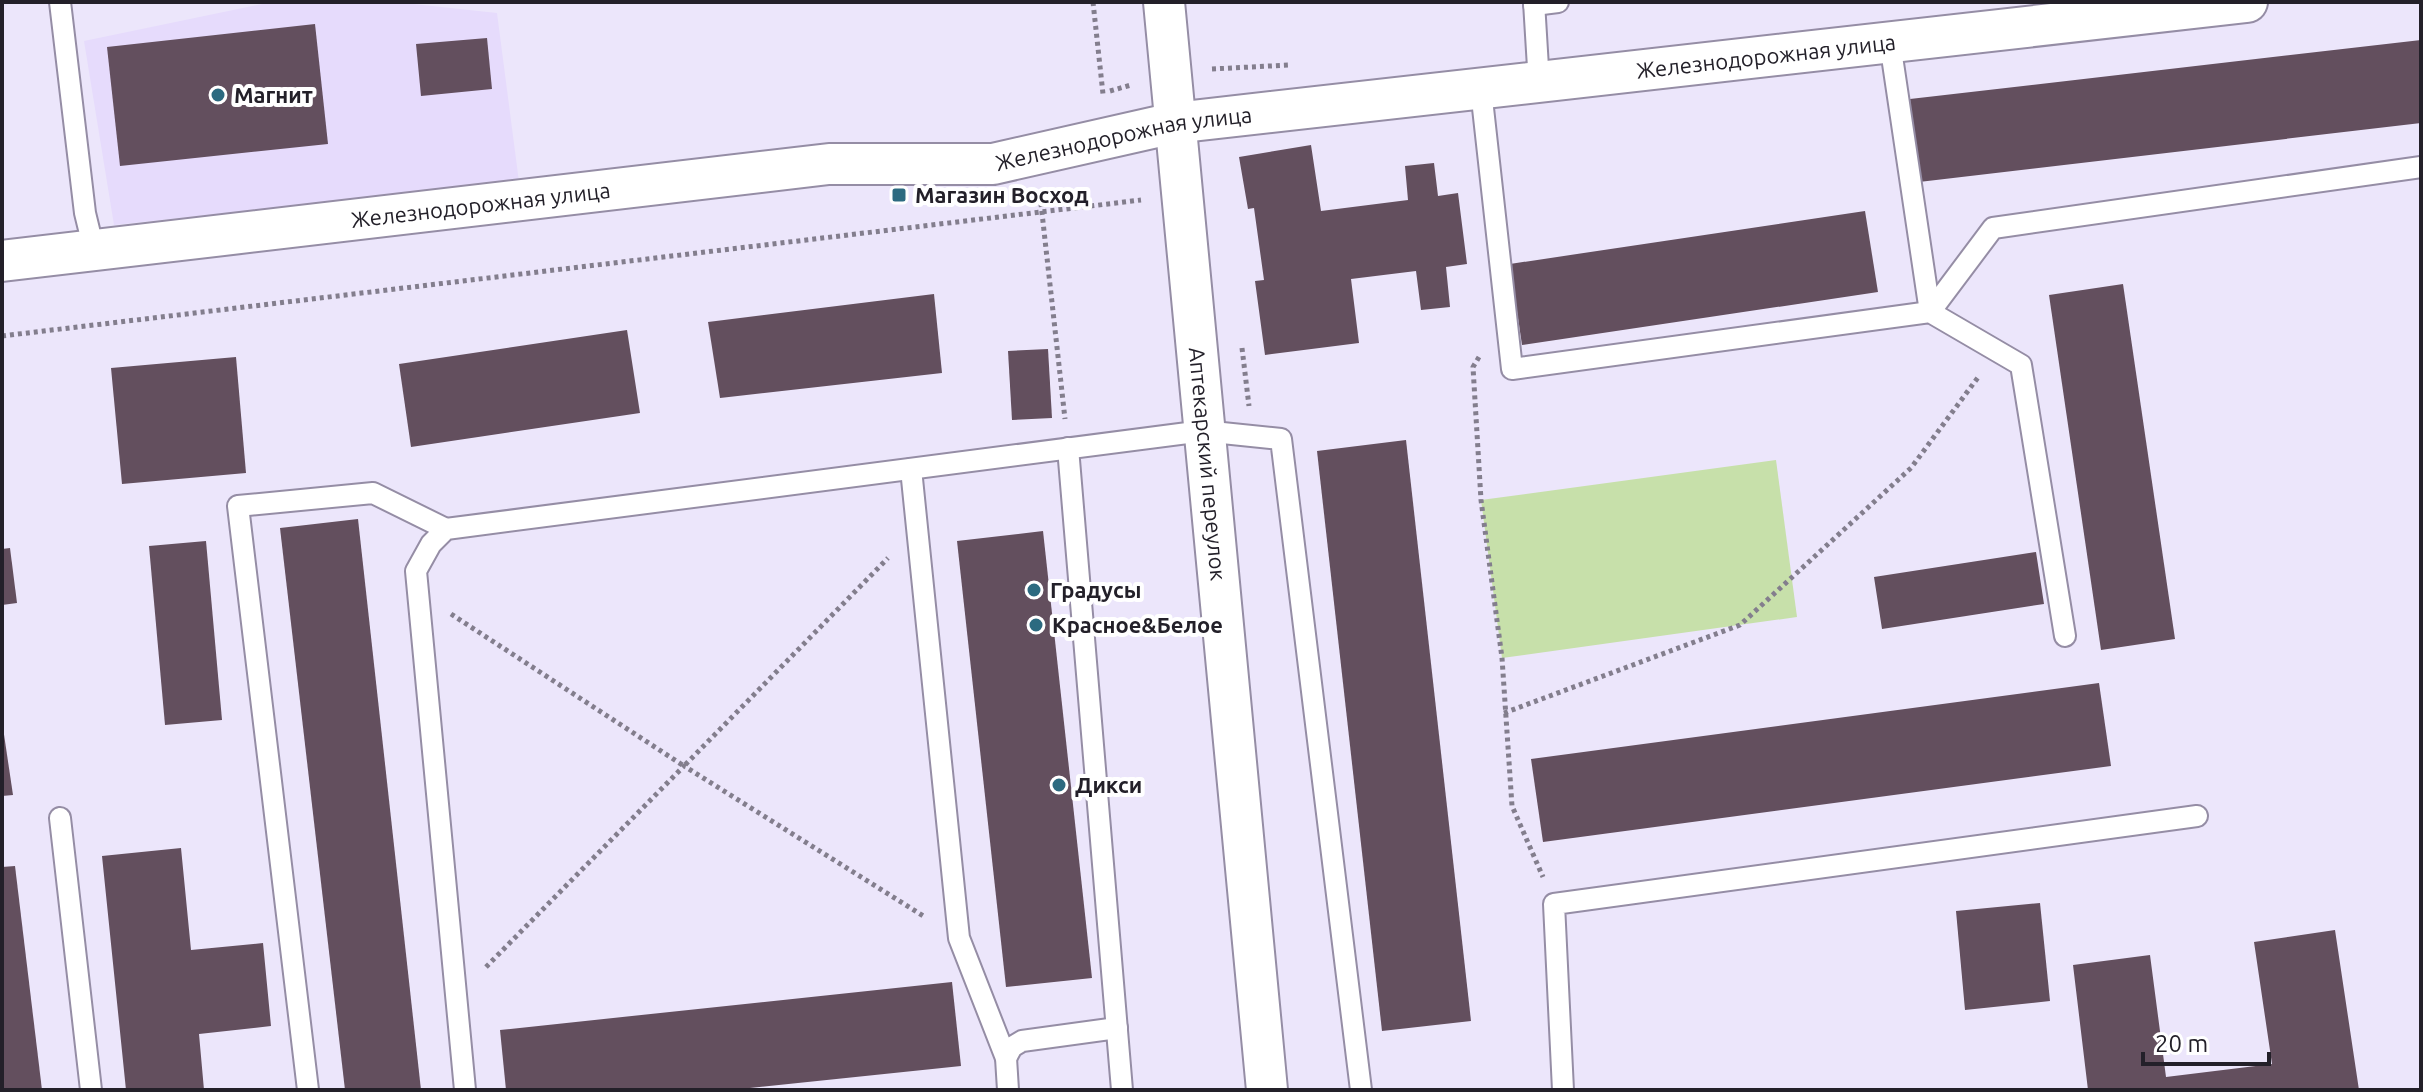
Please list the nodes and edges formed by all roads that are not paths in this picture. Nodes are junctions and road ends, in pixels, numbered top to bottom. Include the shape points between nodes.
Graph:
1 (60, 2) edge
2 (1164, 2) edge
3 (1558, 2) edge
4 (2247, 2) edge
5 (1534, 4) edge
6 (1890, 43) junction
7 (1539, 84) junction
8 (1481, 90) junction
9 (1174, 123) junction
10 (2421, 167) edge
11 (94, 250) junction
12 (2, 261) edge
13 (1930, 312) junction
14 (1203, 431) junction
15 (1068, 448) junction
16 (911, 469) junction
17 (446, 529) junction
18 (2065, 636) dead end
19 (2197, 816) dead end
20 (60, 818) dead end
21 (1117, 1028) junction
22 (1006, 1058) junction
23 (91, 1090) edge
24 (308, 1090) edge
25 (465, 1090) edge
26 (1008, 1090) edge
27 (1122, 1090) edge
28 (1267, 1090) edge
29 (1361, 1090) edge
30 (1563, 1090) edge

1 - 11 lane
2 - 9 street, Аптекарский переулок
3 - 5 lane
4 - 6 street, Железнодорожная улица
5 - 7 lane
6 - 7 street, Железнодорожная улица
6 - 13 lane
7 - 8 street, Железнодорожная улица
8 - 9 street, Железнодорожная улица
8 - 13 lane via 1512,369
9 - 11 street, Железнодорожная улица via 993,164 829,164
9 - 14 street, Аптекарский переулок
10 - 13 lane via 1993,228
11 - 12 street, Железнодорожная улица
13 - 18 lane via 2021,365
14 - 15 lane
14 - 28 street, Аптекарский переулок
14 - 29 lane via 1281,439
15 - 16 lane
15 - 21 lane
16 - 17 lane
16 - 22 lane via 959,938
17 - 24 lane via 373,493 238,506
17 - 25 lane via 416,571
19 - 30 lane via 1554,904
20 - 23 lane
21 - 22 lane via 1022,1041
21 - 27 lane
22 - 26 lane

